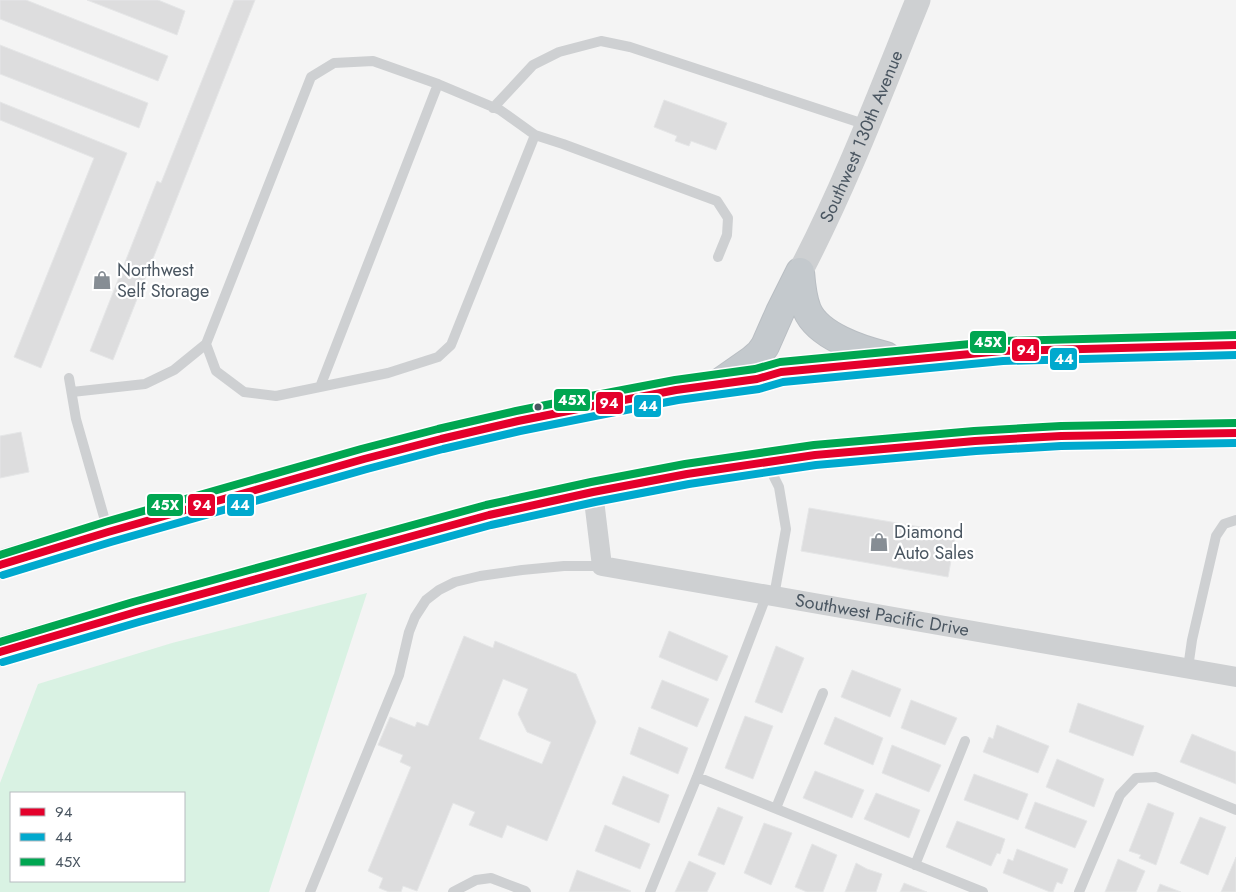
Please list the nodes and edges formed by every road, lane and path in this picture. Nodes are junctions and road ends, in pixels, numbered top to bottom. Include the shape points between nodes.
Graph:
1 (918, 0) edge
2 (438, 84) junction
3 (494, 108) junction
4 (867, 125) junction
5 (535, 135) junction
6 (718, 257) dead end
7 (800, 272) junction
8 (206, 344) junction
9 (1236, 345) edge
10 (900, 360) junction
11 (69, 378) dead end
12 (716, 384) junction
13 (320, 387) junction
14 (72, 392) junction
15 (1236, 433) edge
16 (766, 461) junction
17 (593, 492) junction
18 (1236, 520) edge
19 (108, 532) junction
20 (0, 564) edge
21 (602, 566) junction
22 (771, 595) junction
23 (0, 652) edge
24 (1188, 668) junction
25 (1236, 677) edge
26 (823, 693) dead end
27 (966, 741) dead end
28 (697, 777) junction
29 (776, 808) junction
30 (1236, 810) edge
31 (916, 865) junction
32 (312, 891) edge
33 (453, 892) edge
34 (526, 892) edge
35 (650, 892) edge
36 (983, 892) edge
37 (1079, 892) edge

1 - 4 street, Southwest 130th Avenue
2 - 3 lane
2 - 8 lane via 373,61 334,63 311,77
2 - 13 lane
3 - 4 lane via 533,65 559,52 601,41 630,47
3 - 5 lane
4 - 7 street, Southwest 130th Avenue via 822,231
5 - 6 lane via 717,201 728,218 727,235
5 - 13 lane via 451,344 438,357 388,373
7 - 10 highway via 808,312 821,328 861,350
7 - 12 highway via 760,353
8 - 13 lane via 216,371 244,392 276,396
8 - 14 lane via 174,370 145,384
9 - 10 highway via 1002,351
10 - 12 highway via 781,372 757,379
11 - 14 lane
12 - 19 highway via 598,405 441,439
14 - 19 lane via 76,420
15 - 16 highway via 1061,436
16 - 17 highway
16 - 22 lane via 778,488 786,529
17 - 21 street
17 - 23 highway via 489,515 337,556
18 - 24 lane via 1224,524 1216,536
19 - 20 highway
21 - 22 street, Southwest Pacific Drive
21 - 32 lane via 539,568 480,576 456,582 426,600 409,632 399,676
22 - 24 street, Southwest Pacific Drive
22 - 28 lane
24 - 25 street, Southwest Pacific Drive
26 - 29 lane
27 - 31 lane
28 - 29 lane
28 - 35 lane
29 - 31 lane
30 - 37 lane via 1156,777 1136,778 1120,794
31 - 36 lane
33 - 34 lane via 476,880 491,878

